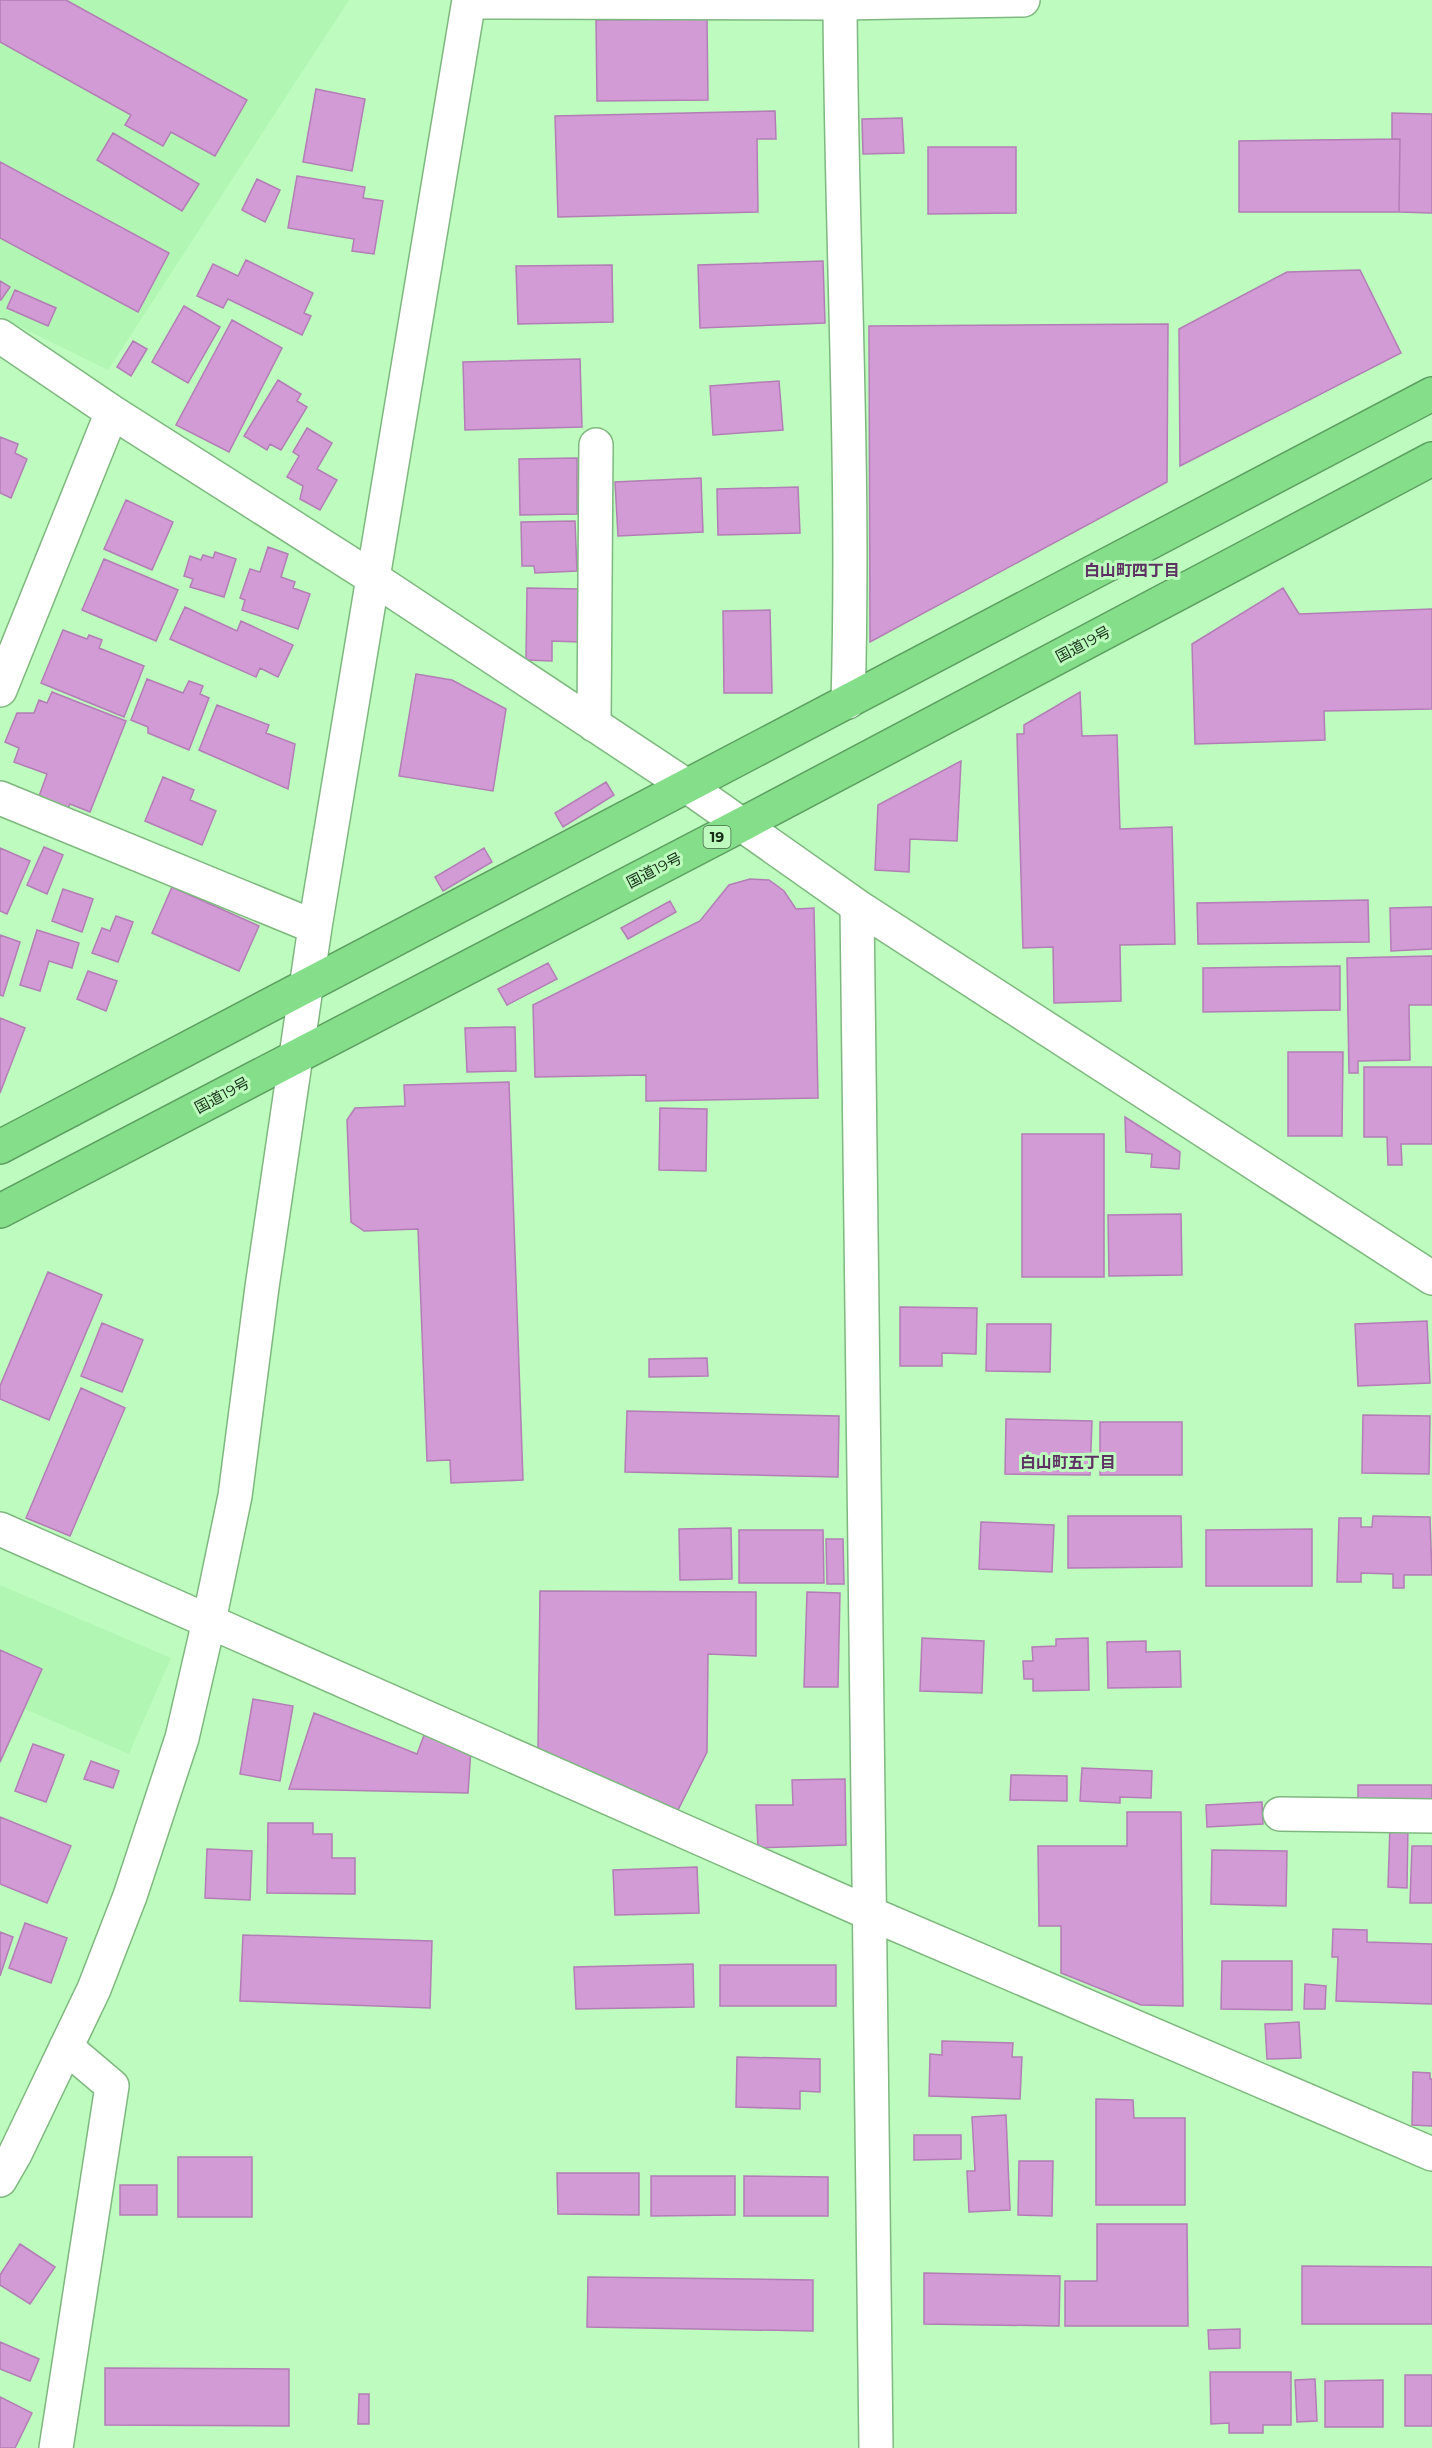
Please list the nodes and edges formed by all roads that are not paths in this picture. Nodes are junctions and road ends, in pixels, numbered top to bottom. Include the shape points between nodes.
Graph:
1 (1023, 0) edge
2 (469, 1) edge
3 (840, 1) edge
4 (0, 336) edge
5 (1432, 394) edge
6 (112, 412) junction
7 (596, 445) dead end
8 (1432, 459) edge
9 (373, 578) junction
10 (0, 690) edge
11 (848, 702) junction
12 (594, 725) junction
13 (687, 786) junction
14 (0, 798) edge
15 (744, 824) junction
16 (857, 906) junction
17 (315, 927) junction
18 (306, 986) junction
19 (297, 1056) junction
20 (0, 1146) edge
21 (0, 1211) edge
22 (1432, 1278) edge
23 (0, 1529) edge
24 (209, 1621) junction
25 (1280, 1814) dead end
26 (1432, 1816) edge
27 (869, 1913) junction
28 (66, 2047) junction
29 (1432, 2154) edge
30 (0, 2180) edge
31 (56, 2448) edge
32 (876, 2448) edge

1 - 3 street
2 - 3 street
2 - 9 street
3 - 11 street via 848,394
4 - 6 street
5 - 11 highway
6 - 9 street
6 - 10 street
7 - 12 street
8 - 15 highway, 国道19号 / 19
9 - 12 street
9 - 17 street
11 - 13 highway
12 - 13 street
13 - 15 street
13 - 18 highway
14 - 17 street
15 - 16 street
15 - 19 highway, 国道19号 / 19
16 - 22 street
16 - 27 street
17 - 18 street
18 - 19 street
18 - 20 highway
19 - 21 highway, 国道19号 / 19
19 - 24 street via 261,1287 235,1496
23 - 24 street
24 - 27 street
24 - 28 street via 182,1738 130,1896 94,1989
25 - 26 street
27 - 29 street
27 - 32 street
28 - 30 street
28 - 31 street via 112,2086

